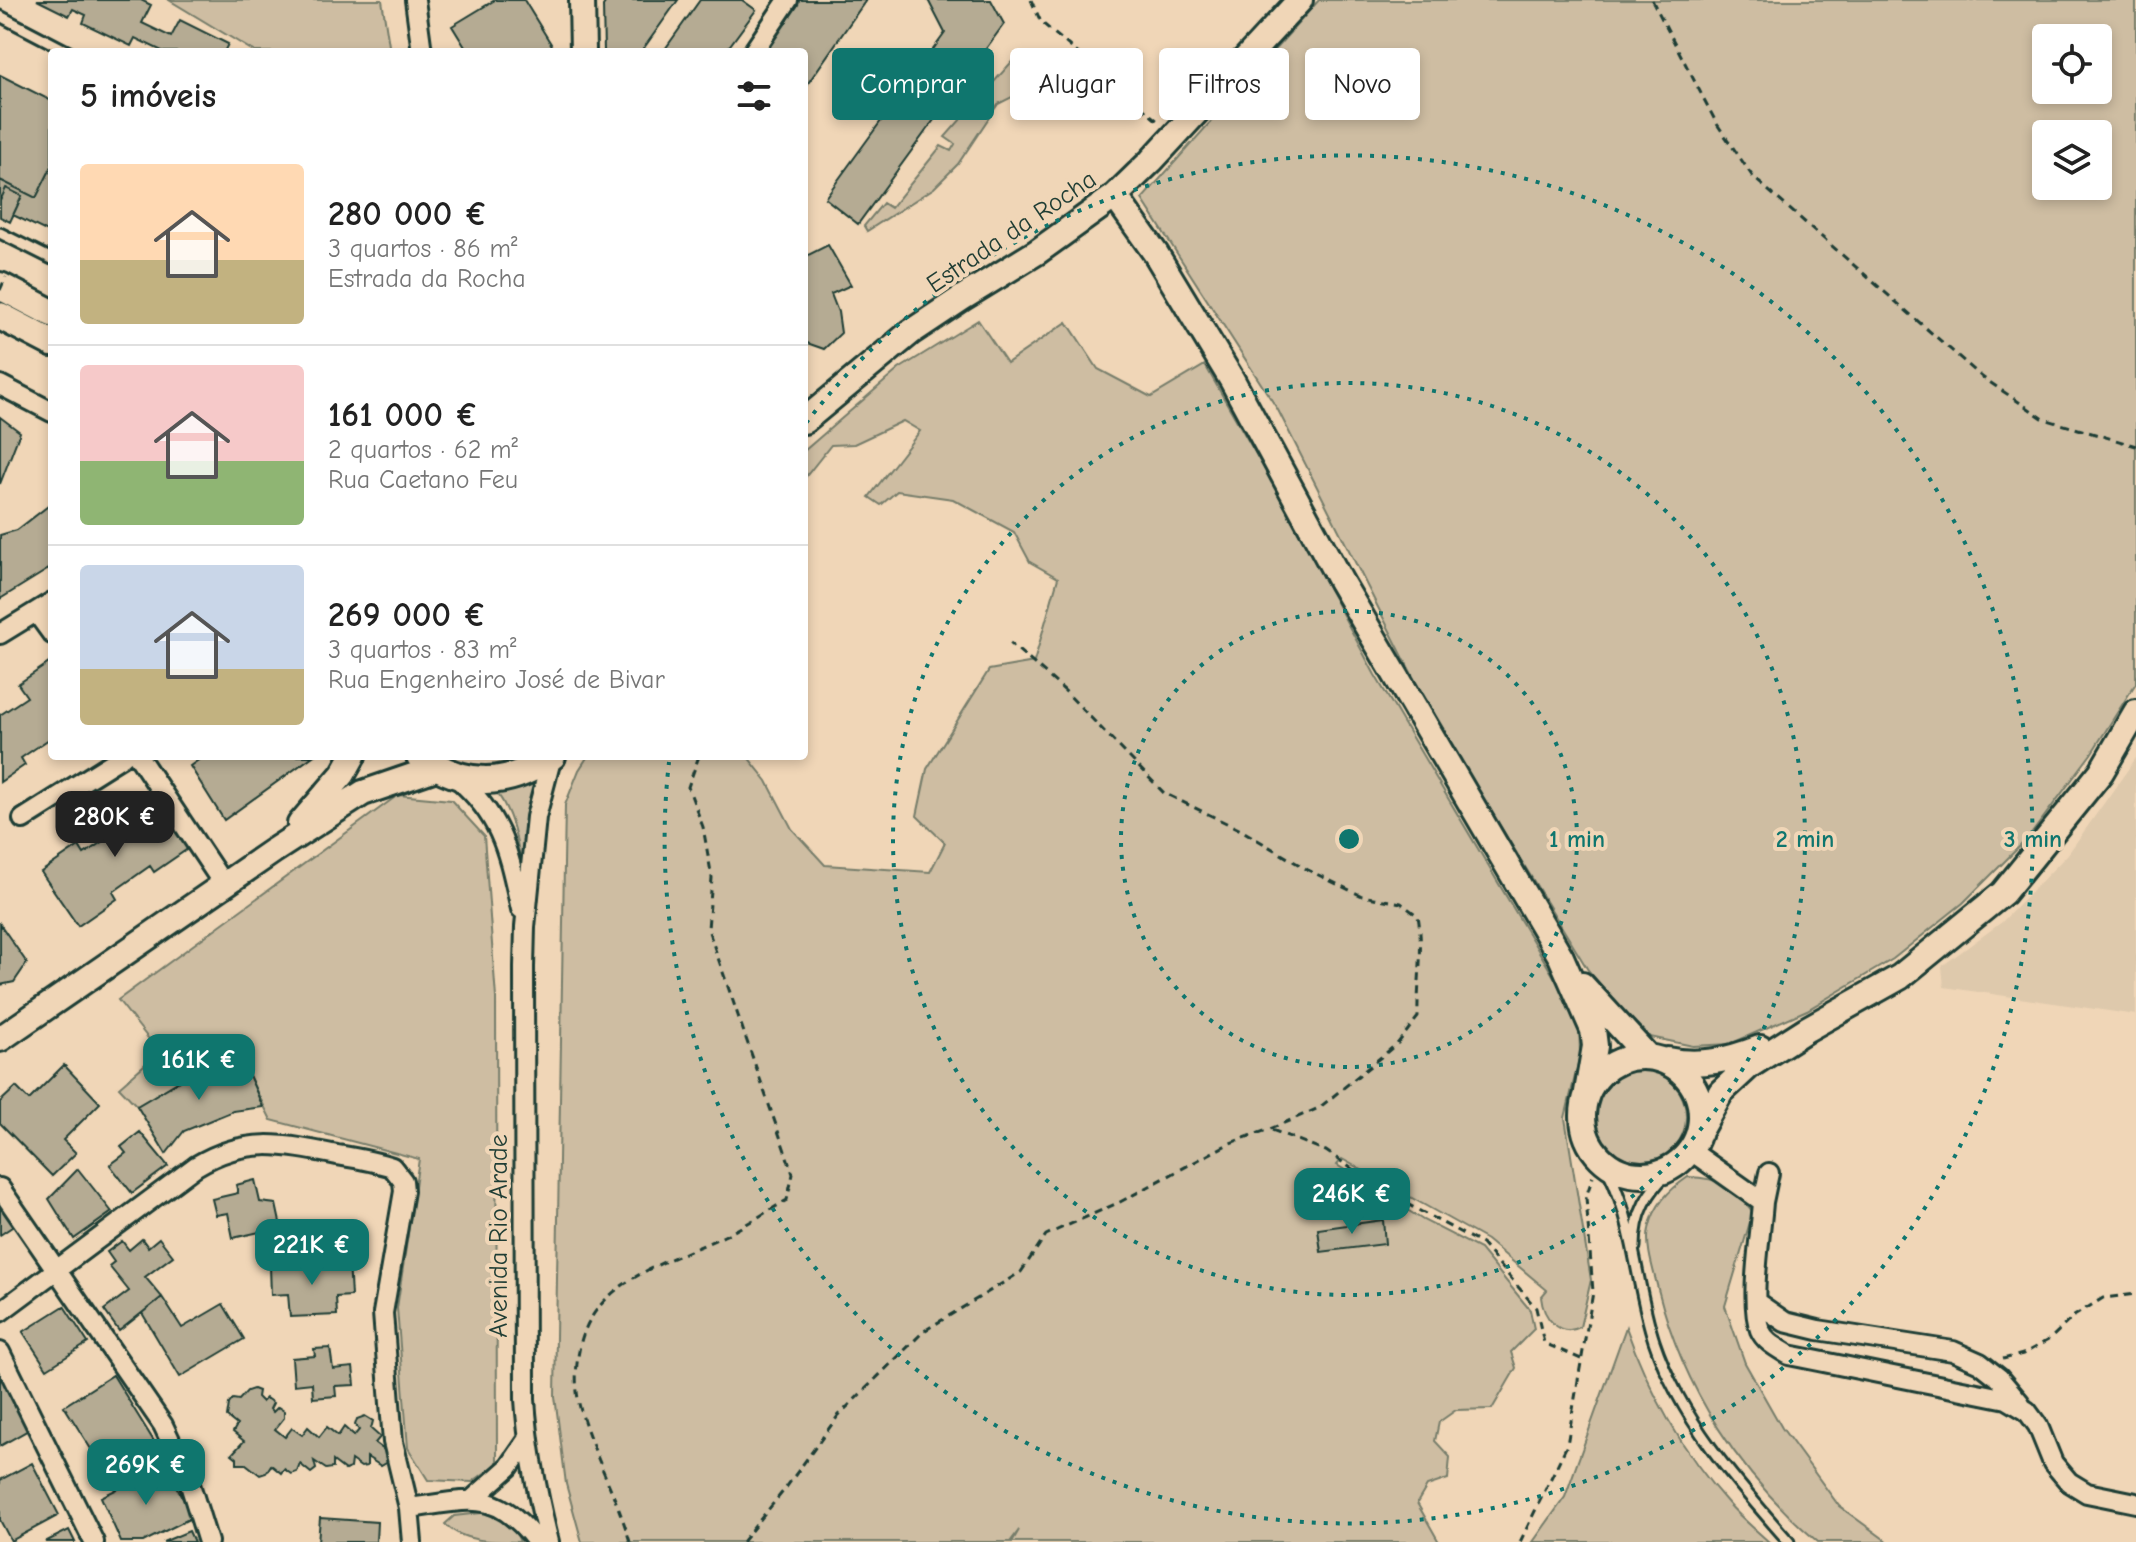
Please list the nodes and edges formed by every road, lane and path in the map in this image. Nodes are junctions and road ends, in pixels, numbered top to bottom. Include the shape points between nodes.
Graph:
1 (415, 0) edge
2 (582, 0) edge
3 (788, 0) edge
4 (1031, 0) edge
5 (1300, 0) edge
6 (1652, 0) edge
7 (0, 16) edge
8 (61, 48) edge
9 (421, 48) edge
10 (583, 48) edge
11 (756, 48) edge
12 (1174, 135) junction
13 (1115, 196) junction
14 (0, 233) edge
15 (16, 241) junction
16 (48, 257) edge
17 (2, 285) edge
18 (48, 311) edge
19 (0, 316) edge
20 (48, 341) edge
21 (0, 385) edge
22 (48, 410) edge
23 (808, 418) edge
24 (2136, 446) edge
25 (44, 607) edge
26 (0, 634) edge
27 (1010, 643) dead end
28 (2136, 712) edge
29 (117, 760) edge
30 (141, 760) edge
31 (350, 760) edge
32 (545, 760) edge
33 (551, 760) edge
34 (698, 760) edge
35 (437, 767) edge
36 (23, 819) dead end
37 (273, 851) junction
38 (224, 885) junction
39 (525, 927) junction
40 (1561, 957) junction
41 (1807, 1029) junction
42 (0, 1039) edge
43 (1654, 1058) junction
44 (1587, 1092) junction
45 (1270, 1129) junction
46 (1696, 1140) junction
47 (1598, 1168) junction
48 (1672, 1168) junction
49 (1769, 1173) dead end
50 (0, 1188) edge
51 (1763, 1202) junction
52 (1635, 1262) junction
53 (58, 1270) junction
54 (2136, 1294) edge
55 (1756, 1302) junction
56 (0, 1312) edge
57 (0, 1352) edge
58 (1581, 1359) junction
59 (1980, 1363) junction
60 (2027, 1411) junction
61 (527, 1441) junction
62 (473, 1499) junction
63 (2136, 1503) edge
64 (409, 1508) junction
65 (94, 1542) edge
66 (208, 1542) edge
67 (412, 1542) edge
68 (537, 1542) edge
69 (549, 1542) edge
70 (630, 1542) edge
71 (742, 1542) edge
72 (1520, 1542) edge
73 (1789, 1542) edge

1 - 9 street
2 - 10 street
3 - 11 street
4 - 12 path via 1041,22
5 - 12 street, Estrada da Rocha
6 - 24 path via 1717,124 1753,177 1982,377 2044,419
7 - 8 lane
12 - 13 street, Estrada da Rocha
13 - 23 street, Estrada da Rocha via 911,332
13 - 40 street via 1232,380 1348,596
14 - 15 lane
15 - 16 lane
15 - 17 path
17 - 18 main road
19 - 20 main road
21 - 22 street
25 - 26 street
27 - 45 path via 1064,690 1164,793 1308,870 1362,896 1401,903 1418,916 1418,1017 1398,1043 1319,1108
28 - 41 street via 2101,772 2003,893 1900,977
29 - 36 street
30 - 38 street
31 - 37 street via 317,806
32 - 35 main road via 517,776 496,780 476,780
33 - 39 street via 536,817
34 - 70 path via 688,787 703,827 712,878 708,929 793,1174 787,1200 727,1235 640,1274 608,1295 582,1331 575,1370 580,1409
35 - 37 street via 363,793
35 - 39 street via 487,808 500,830
37 - 38 street
38 - 42 street
39 - 61 street, Avenida Rio Arade
40 - 43 street via 1606,1013
40 - 44 street via 1593,1030
41 - 43 street via 1717,1061
41 - 46 street via 1730,1081
43 - 44 street via 1612,1064
43 - 46 street via 1672,1064 1690,1081 1700,1104
44 - 47 street via 1584,1128
45 - 58 path via 1326,1151 1392,1196 1482,1244 1536,1308 1544,1343
45 - 71 path via 1230,1143 1046,1235 1021,1272 924,1331 838,1416
46 - 48 street
46 - 51 street
47 - 48 street via 1636,1175
47 - 52 lane via 1616,1190
47 - 58 path via 1586,1197 1593,1292
48 - 52 lane via 1644,1201 1637,1219
49 - 51 street
50 - 53 street
51 - 55 street
52 - 73 lane via 1654,1343 1686,1409 1726,1470
53 - 56 street
53 - 64 street via 196,1166 226,1150 287,1145 392,1167 404,1191 383,1313 393,1442
53 - 66 street via 163,1425 188,1478
54 - 59 path via 2103,1298 2023,1354
55 - 59 street via 1785,1322 1953,1351
55 - 60 street via 1760,1331 1789,1355 1979,1392
57 - 65 street
58 - 72 path via 1567,1445
59 - 60 street
60 - 63 street via 2053,1463 2069,1482 2095,1495
61 - 62 street via 509,1467
61 - 69 street, Avenida Rio Arade
62 - 64 street
62 - 68 street via 499,1505
64 - 67 street

